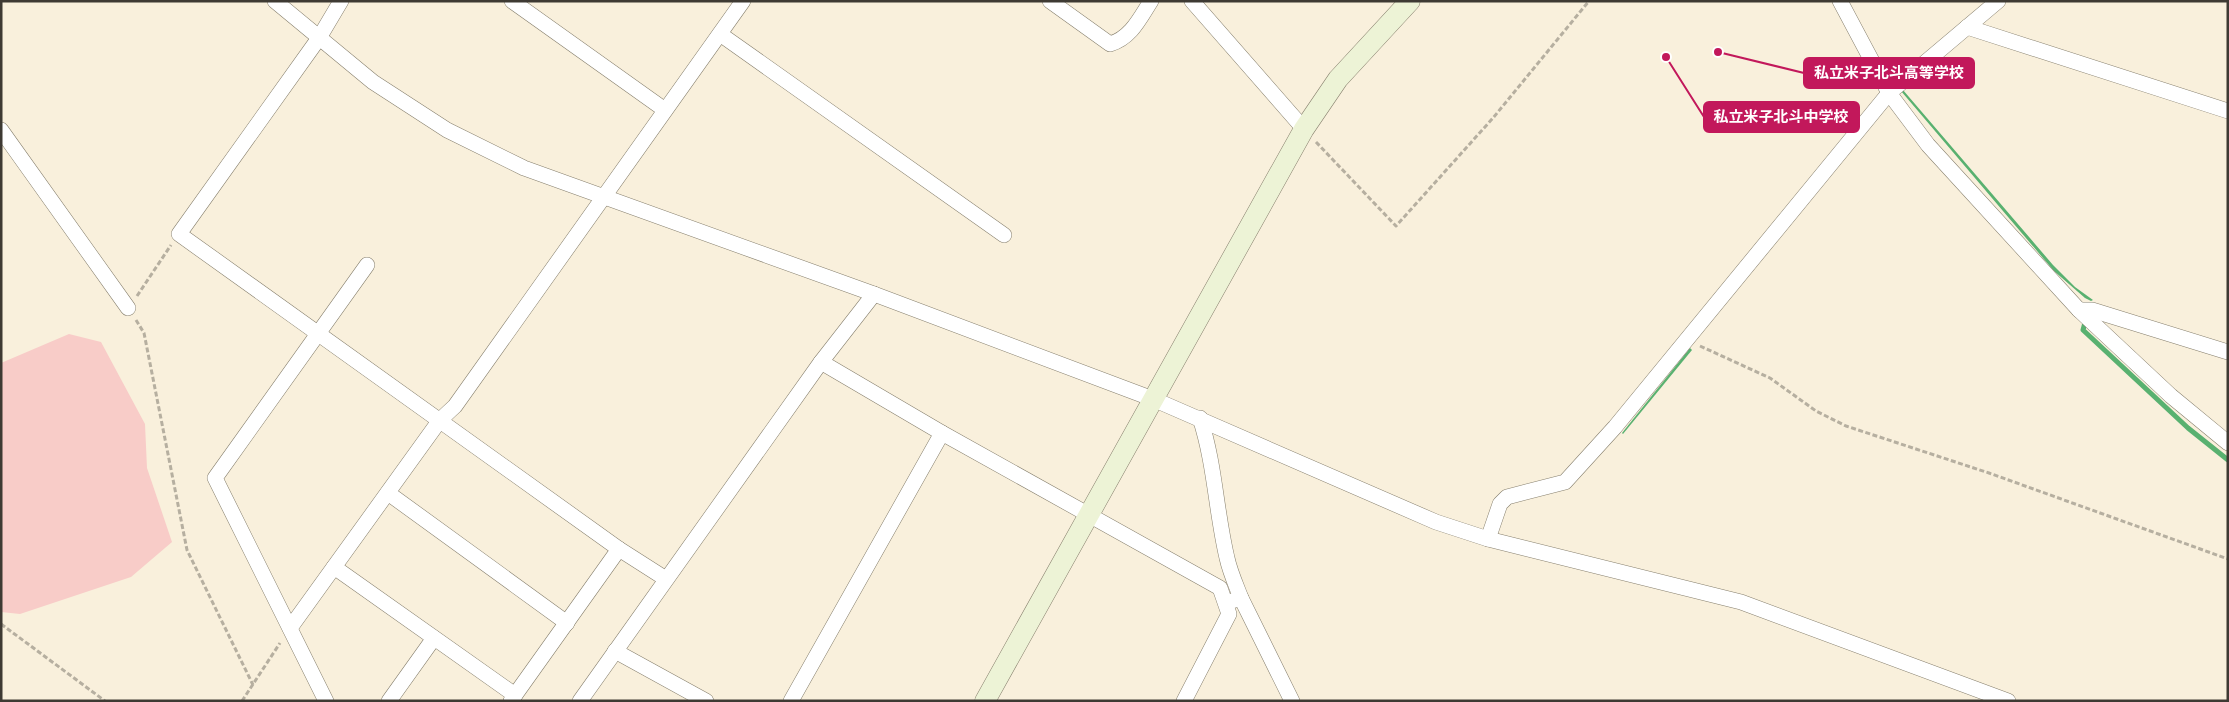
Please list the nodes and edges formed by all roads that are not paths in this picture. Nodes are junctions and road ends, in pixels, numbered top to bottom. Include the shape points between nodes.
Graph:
1 (276, 1) edge
2 (342, 1) edge
3 (512, 1) edge
4 (743, 1) edge
5 (1050, 1) edge
6 (1151, 1) edge
7 (1192, 1) edge
8 (1410, 1) edge
9 (1840, 1) edge
10 (1998, 1) edge
11 (1967, 27) junction
12 (720, 34) junction
13 (319, 38) junction
14 (1888, 94) junction
15 (665, 110) junction
16 (2228, 111) edge
17 (1304, 129) junction
18 (1, 130) edge
19 (604, 197) junction
20 (1004, 235) dead end
21 (367, 265) dead end
22 (874, 294) junction
23 (128, 308) road end
24 (2079, 310) junction
25 (317, 334) junction
26 (2228, 352) edge
27 (822, 362) junction
28 (1153, 399) junction
29 (1200, 418) junction
30 (440, 420) junction
31 (942, 433) junction
32 (2228, 443) edge
33 (388, 493) junction
34 (1090, 513) junction
35 (1488, 538) junction
36 (619, 549) junction
37 (334, 567) junction
38 (666, 580) junction
39 (1241, 598) junction
40 (1225, 602) junction
41 (567, 623) junction
42 (290, 628) junction
43 (434, 638) junction
44 (616, 650) junction
45 (513, 698) edge
46 (326, 701) edge
47 (389, 701) edge
48 (580, 701) edge
49 (706, 701) edge
50 (792, 701) edge
51 (985, 701) edge
52 (1184, 701) edge
53 (1292, 701) edge
54 (2008, 701) edge

1 - 13 street
2 - 13 street
3 - 15 street
4 - 12 street
5 - 6 street via 1110,44 1129,34
7 - 17 street
8 - 17 street via 1338,79
9 - 14 street
10 - 11 street
11 - 14 street
11 - 16 street
12 - 15 street
12 - 20 street
13 - 19 street via 373,82 447,130 524,168
13 - 25 street via 179,234
14 - 24 street via 1928,146
14 - 35 street via 1615,427 1566,482 1507,498 1500,504
15 - 19 street
17 - 28 street
18 - 23 street
19 - 22 street
19 - 30 street via 455,406
21 - 25 street
22 - 27 street
22 - 28 street
24 - 26 street via 2092,310
24 - 32 street via 2171,396
25 - 30 street
25 - 42 street via 215,478
27 - 31 street
27 - 38 street
28 - 29 street
28 - 34 street
29 - 35 street via 1436,522
29 - 39 street via 1215,479 1227,558
30 - 33 street
30 - 36 street
31 - 34 street
31 - 50 street
33 - 37 street
33 - 41 street
34 - 40 street via 1220,588
34 - 51 street
35 - 54 street via 1741,602
36 - 38 street
36 - 41 street
37 - 42 street
37 - 43 street
38 - 44 street
39 - 40 street
39 - 53 street
40 - 52 street via 1229,614
41 - 45 street
42 - 46 street
43 - 45 street
43 - 47 street
44 - 48 street
44 - 49 street

